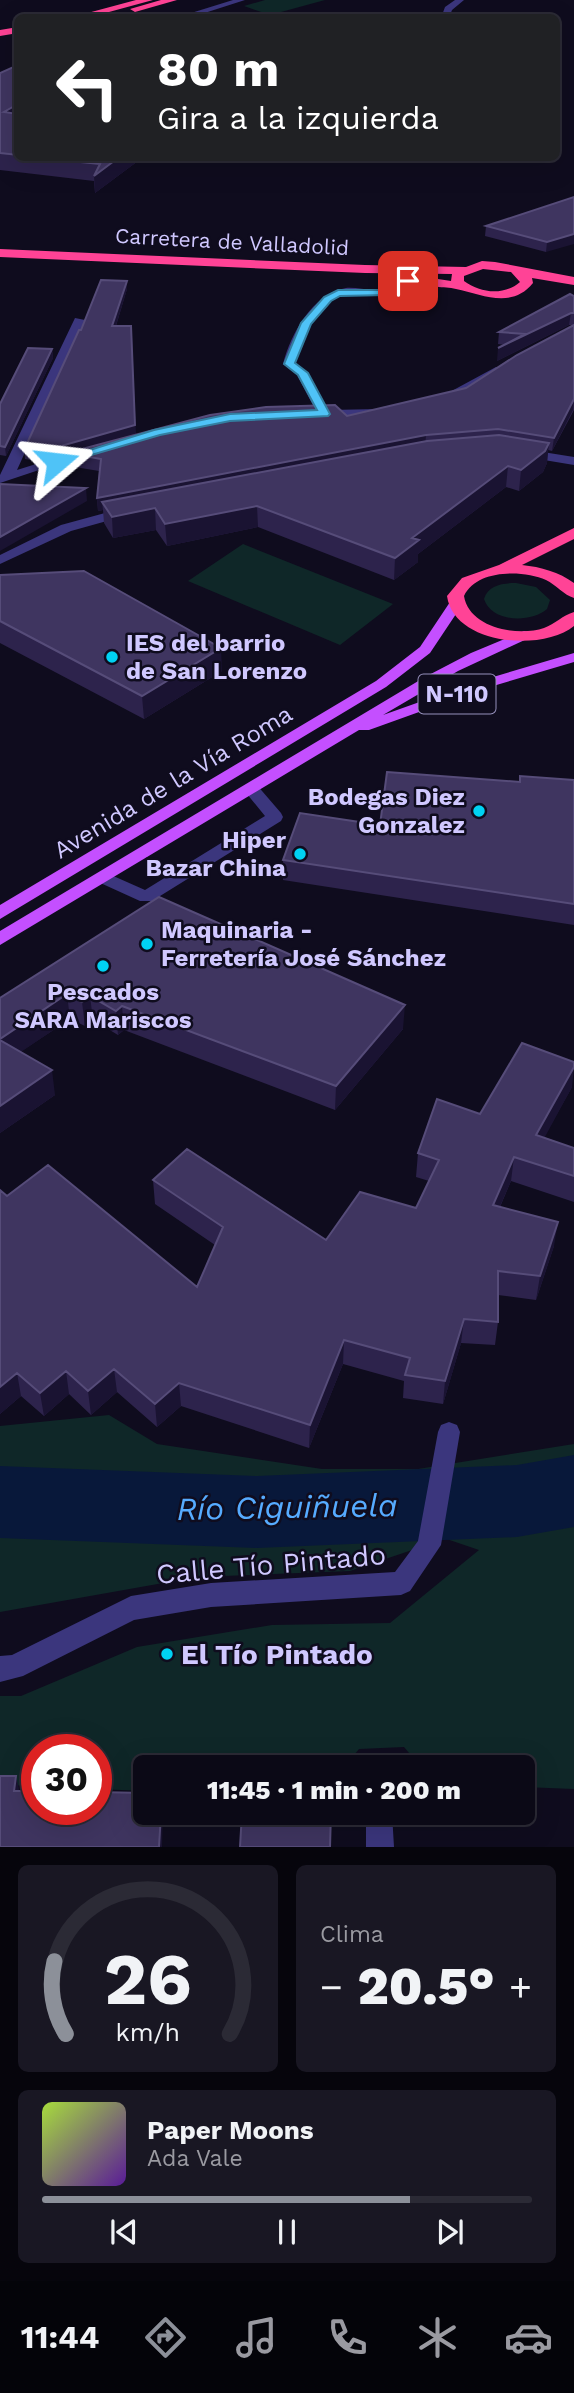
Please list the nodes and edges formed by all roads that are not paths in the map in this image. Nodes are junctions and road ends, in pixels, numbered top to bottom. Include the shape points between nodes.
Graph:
1 (148, 0) edge
2 (172, 0) edge
3 (241, 0) edge
4 (460, 0) edge
5 (90, 14) edge
6 (115, 14) edge
7 (193, 14) edge
8 (446, 14) edge
9 (0, 253) edge
10 (0, 261) edge
11 (463, 270) junction
12 (523, 274) junction
13 (408, 281) junction
14 (574, 281) edge
15 (461, 286) junction
16 (524, 288) junction
17 (574, 293) edge
18 (79, 320) dead end
19 (517, 360) edge
20 (429, 405) edge
21 (397, 412) edge
22 (302, 414) edge
23 (324, 414) junction
24 (107, 446) edge
25 (513, 452) edge
26 (574, 461) edge
27 (3, 479) edge
28 (143, 508) edge
29 (574, 533) edge
30 (0, 560) edge
31 (500, 570) junction
32 (572, 590) edge
33 (457, 603) junction
34 (574, 617) edge
35 (529, 635) junction
36 (574, 635) edge
37 (574, 657) edge
38 (341, 736) junction
39 (250, 788) junction
40 (102, 877) junction
41 (0, 913) edge
42 (0, 939) edge
43 (449, 1432) dead end
44 (0, 1669) edge
45 (379, 1825) edge
46 (380, 1847) edge

1 - 5 highway
2 - 6 highway
3 - 7 street
4 - 8 street
9 - 11 highway, Carretera de Valladolid
10 - 13 highway, Carretera de Valladolid
11 - 12 highway, Carretera de Valladolid via 493,265
11 - 15 highway via 457,278
12 - 14 highway
12 - 16 highway
13 - 15 highway, Carretera de Valladolid
13 - 23 street via 386,292 338,293 306,323 289,364 302,373
15 - 16 highway, Carretera de Valladolid via 498,295
16 - 17 highway
18 - 27 street
19 - 20 street
21 - 23 street
22 - 23 street
24 - 27 street
25 - 26 street
28 - 30 street via 83,522
29 - 31 highway
31 - 32 highway via 538,572
31 - 33 highway via 464,583
33 - 35 highway via 461,613 479,626
33 - 41 main road, Avenida de la Vía Roma via 425,650 381,684
34 - 35 highway via 561,628
35 - 36 highway
35 - 38 main road, Avenida de la Vía Roma via 457,665
37 - 38 main road, Avenida de la Vía Roma / N-110
38 - 39 main road, Avenida de la Vía Roma
39 - 40 main road, Avenida de la Vía Roma
39 - 40 street via 275,817 146,897
40 - 42 main road, Avenida de la Vía Roma
43 - 44 street, Calle Tío Pintado via 429,1545 401,1583 211,1595 131,1608 14,1667
45 - 46 street

